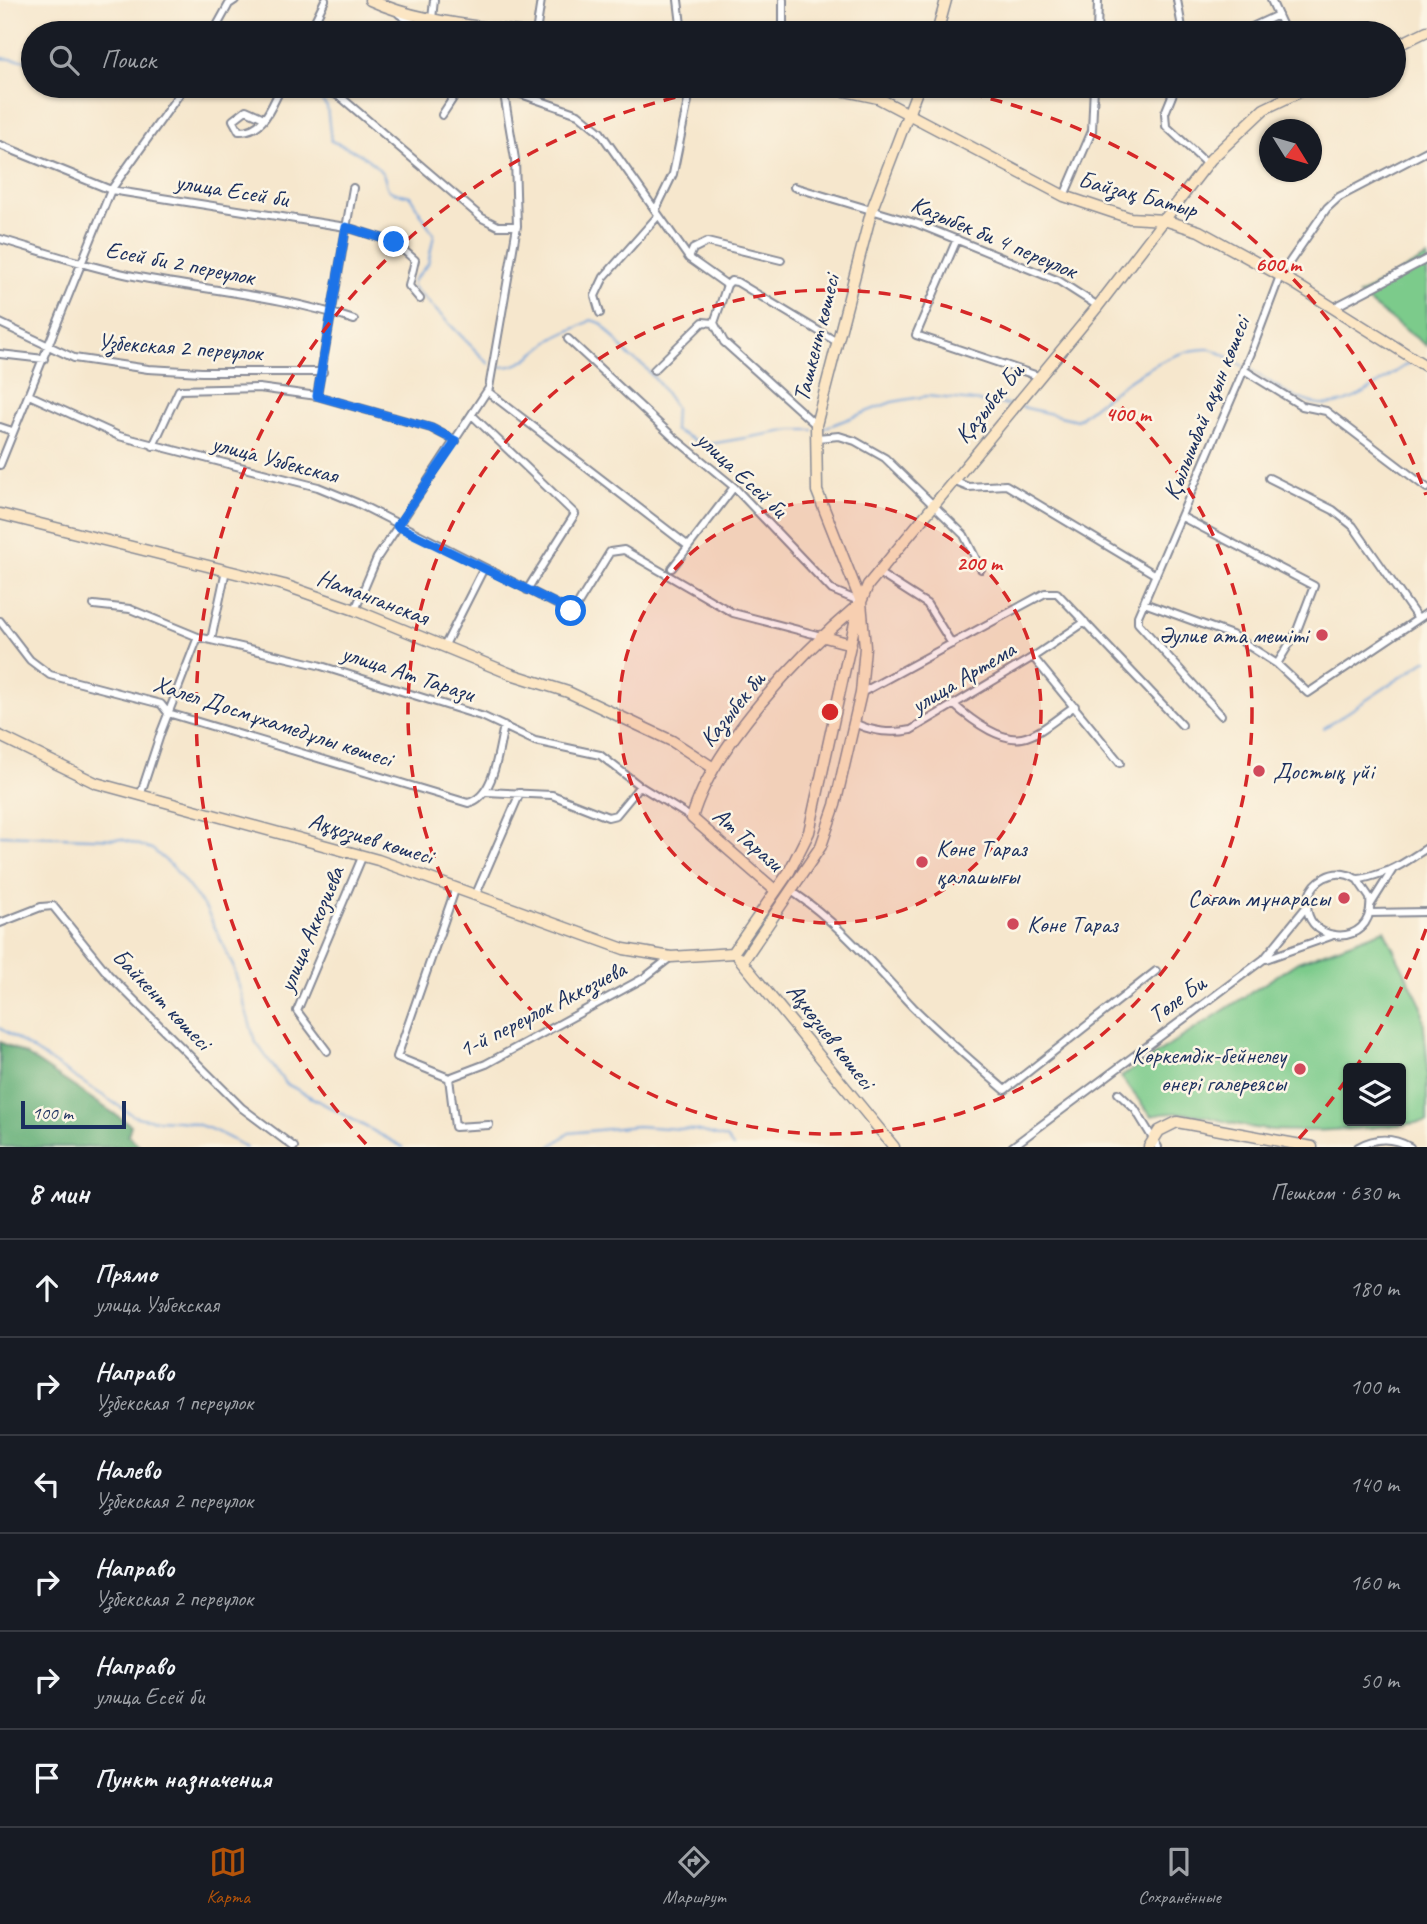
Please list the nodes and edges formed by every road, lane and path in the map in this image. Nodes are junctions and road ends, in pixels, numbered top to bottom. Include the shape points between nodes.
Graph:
1 (235, 0) edge
2 (325, 0) edge
3 (370, 0) edge
4 (435, 0) edge
5 (541, 0) edge
6 (678, 0) edge
7 (783, 0) edge
8 (946, 0) edge
9 (1098, 0) edge
10 (1177, 0) edge
11 (1270, 0) edge
12 (394, 11) junction
13 (1278, 15) junction
14 (437, 20) junction
15 (220, 21) edge
16 (315, 21) edge
17 (409, 21) edge
18 (444, 21) edge
19 (538, 21) edge
20 (681, 21) edge
21 (783, 21) edge
22 (940, 21) edge
23 (1097, 21) edge
24 (1181, 21) edge
25 (1265, 21) edge
26 (1281, 21) edge
27 (1427, 31) edge
28 (1406, 41) edge
29 (177, 98) edge
30 (275, 98) edge
31 (341, 98) edge
32 (453, 98) edge
33 (503, 98) edge
34 (532, 98) edge
35 (689, 98) edge
36 (877, 98) edge
37 (913, 98) edge
38 (1093, 98) edge
39 (1171, 98) edge
40 (1286, 98) edge
41 (907, 112) junction
42 (442, 115) dead end
43 (264, 118) junction
44 (0, 145) edge
45 (1427, 151) edge
46 (1207, 164) junction
47 (794, 187) dead end
48 (353, 188) dead end
49 (111, 190) junction
50 (1063, 196) junction
51 (872, 209) junction
52 (656, 213) junction
53 (1164, 220) junction
54 (517, 226) junction
55 (346, 227) junction
56 (0, 239) edge
57 (957, 239) junction
58 (689, 258) junction
59 (1427, 259) edge
60 (781, 260) dead end
61 (82, 264) junction
62 (1280, 276) junction
63 (727, 285) junction
64 (420, 299) dead end
65 (1098, 306) junction
66 (1333, 308) junction
67 (332, 313) junction
68 (600, 313) dead end
69 (354, 320) dead end
70 (0, 323) edge
71 (714, 323) junction
72 (568, 339) dead end
73 (837, 342) junction
74 (48, 346) junction
75 (0, 354) edge
76 (44, 359) junction
77 (1427, 367) edge
78 (654, 370) dead end
79 (1244, 370) junction
80 (323, 372) junction
81 (1038, 376) junction
82 (487, 391) junction
83 (29, 395) junction
84 (317, 396) junction
85 (473, 416) junction
86 (816, 425) junction
87 (0, 427) edge
88 (12, 431) junction
89 (817, 438) junction
90 (456, 441) junction
91 (153, 446) junction
92 (0, 465) edge
93 (1269, 478) dead end
94 (953, 481) junction
95 (734, 487) junction
96 (1427, 488) edge
97 (935, 503) junction
98 (0, 514) edge
99 (1182, 517) junction
100 (397, 526) junction
101 (687, 545) junction
102 (672, 568) dead end
103 (981, 569) dead end
104 (226, 570) junction
105 (483, 570) junction
106 (877, 572) junction
107 (1156, 575) junction
108 (527, 590) junction
109 (861, 602) junction
110 (1144, 603) junction
111 (94, 606) dead end
112 (355, 610) junction
113 (1427, 613) edge
114 (1418, 619) junction
115 (0, 621) edge
116 (1084, 622) junction
117 (821, 636) junction
118 (198, 637) junction
119 (211, 640) junction
120 (851, 644) junction
121 (952, 644) junction
122 (444, 647) junction
123 (1033, 657) junction
124 (1277, 664) junction
125 (861, 693) junction
126 (953, 704) junction
127 (1075, 706) junction
128 (168, 713) junction
129 (1221, 715) dead end
130 (854, 723) junction
131 (1182, 725) dead end
132 (504, 726) junction
133 (0, 736) edge
134 (1120, 763) dead end
135 (712, 767) junction
136 (640, 786) junction
137 (486, 792) junction
138 (520, 793) junction
139 (820, 793) junction
140 (140, 796) junction
141 (837, 797) junction
142 (692, 818) junction
143 (1427, 848) edge
144 (363, 855) junction
145 (1392, 869) junction
146 (1357, 879) junction
147 (456, 887) junction
148 (776, 891) junction
149 (793, 892) junction
150 (476, 894) junction
151 (1308, 905) junction
152 (1370, 909) junction
153 (1427, 912) edge
154 (0, 923) edge
155 (1331, 936) junction
156 (733, 953) junction
157 (671, 957) junction
158 (1264, 959) junction
159 (743, 961) junction
160 (1156, 971) dead end
161 (327, 1052) dead end
162 (449, 1078) junction
163 (1118, 1093) dead end
164 (489, 1125) dead end
165 (283, 1144) edge
166 (1153, 1144) edge
167 (294, 1147) edge
168 (894, 1147) edge
169 (1012, 1147) edge
170 (1312, 1147) edge
171 (1358, 1147) edge
172 (1410, 1147) edge

1 - 15 street
2 - 16 street
3 - 12 main road
4 - 14 street
5 - 19 street
6 - 20 street
7 - 21 street
8 - 22 main road
9 - 23 street
10 - 24 street
11 - 13 street
12 - 14 main road
12 - 17 street
13 - 25 street
13 - 26 street
14 - 18 main road
27 - 28 main road
29 - 49 street
30 - 43 street
31 - 54 street via 482,218 498,226
32 - 42 street
33 - 54 street via 515,159
34 - 52 street via 578,114 600,132
35 - 52 street via 673,174
36 - 41 main road, Байзақ Батыр
37 - 41 main road, Ташкент көшесі
38 - 50 street via 1092,131
39 - 46 street via 1166,126
40 - 46 main road via 1264,109
41 - 50 main road, Байзақ Батыр
41 - 51 main road, Ташкент көшесі
43 - 43 street via 252,131 239,131 233,120 246,110
44 - 49 street, улица Есей би
45 - 62 street, Қылышбай ақын көшесі via 1339,197
46 - 53 main road
47 - 51 street, Казыбек би 4 переулок
48 - 55 street
49 - 55 street, улица Есей би
49 - 61 street
50 - 53 main road, Байзақ Батыр via 1130,218
51 - 57 street, Казыбек би 4 переулок
51 - 73 main road, Ташкент көшесі
52 - 58 street
52 - 68 street via 604,278 595,296
53 - 62 main road, Байзақ Батыр via 1226,244
53 - 65 main road, Қазыбек Би
54 - 82 street
55 - 64 street, улица Есей би via 394,242 415,260 409,286
55 - 67 street
56 - 61 street, Есей би 2 переулок
57 - 65 street, Казыбек би 4 переулок via 1059,281
57 - 81 street via 916,335
58 - 60 street via 707,242
58 - 63 street
59 - 66 street
61 - 67 street, Есей би 2 переулок
61 - 74 street
62 - 66 main road, Байзақ Батыр
62 - 79 street, Қылышбай ақын көшесі
63 - 71 street
63 - 73 street via 737,282
65 - 81 main road, Қазыбек Би
66 - 77 main road, Байзақ Батыр
67 - 69 street, Есей би 2 переулок
67 - 80 street
70 - 74 street, Узбекская 2 переулок
71 - 78 street via 704,322
71 - 86 street via 724,342
72 - 95 street, улица Есей би
73 - 86 main road, Ташкент көшесі
74 - 76 street
74 - 80 street, Узбекская 2 переулок via 74,358 148,369
75 - 76 street
76 - 83 street
79 - 96 street via 1302,406 1325,411
79 - 99 street, Қылышбай ақын көшесі
80 - 84 street
81 - 94 main road, Қазыбек Би
82 - 85 street
82 - 101 street
83 - 88 street
83 - 91 street, улица Узбекская via 119,436
84 - 90 street, Узбекская 2 переулок via 431,428
84 - 91 street, Узбекская 2 переулок via 259,388 180,390
85 - 90 street
85 - 108 street via 575,514
86 - 89 main road, Ташкент көшесі
87 - 88 street
88 - 92 street
89 - 97 street via 839,436 855,441 885,458
89 - 109 main road, Ташкент көшесі via 817,491
90 - 100 street
91 - 100 street, улица Узбекская via 318,487
93 - 114 street via 1333,510 1353,526
94 - 97 main road, Қазыбек Би
94 - 107 street via 968,487 1006,485
95 - 101 street
95 - 109 street, улица Есей би via 832,590
97 - 103 street via 964,535
97 - 106 main road, Қазыбек Би
98 - 104 main road, Наманганская
99 - 107 street, Қылышбай ақын көшесі
99 - 124 street via 1314,586 1296,633
100 - 105 street, улица Узбекская
100 - 112 street via 377,558
101 - 102 street
104 - 112 main road, Наманганская
104 - 119 street
105 - 108 street, улица Узбекская
105 - 122 street
106 - 109 main road, Қазыбек Би
106 - 121 street via 927,604
107 - 110 street, Қылышбай ақын көшесі
108 - 117 street, улица Узбекская via 575,610 610,552 624,550 733,613
109 - 117 main road, Казыбек би
109 - 120 main road
109 - 125 main road, Ташкент көшесі via 865,647
110 - 124 street via 1232,635
110 - 129 street, Қылышбай ақын көшесі via 1138,623
111 - 118 street, улица Ат Тарази via 130,609
112 - 122 main road, Наманганская
113 - 114 street
114 - 124 street via 1308,693
115 - 128 street, Халел Досмұхамедұлы көшесі via 30,660 50,675 161,704
116 - 121 street via 1058,593 1045,593
116 - 123 street, улица Артема
116 - 131 street
117 - 120 main road
117 - 135 main road, Казыбек би
118 - 119 street, улица Ат Тарази
118 - 128 street
119 - 132 street, улица Ат Тарази via 318,665
120 - 139 main road
121 - 125 street
122 - 135 main road, Наманганская via 569,692 672,741
123 - 126 street, улица Артема
123 - 127 street
125 - 130 main road, Ташкент көшесі
126 - 127 street via 974,722 1019,738
126 - 130 street, улица Артема via 921,725 897,733 871,731
127 - 134 street
128 - 137 street, Халел Досмұхамедұлы көшесі via 468,803 478,801
128 - 140 street
130 - 141 main road, Ташкент көшесі
132 - 136 street, улица Ат Тарази via 535,741 600,755
132 - 137 street
133 - 140 main road, Аққозиев көшесі via 96,783
135 - 142 main road, Казыбек би
136 - 138 street, Халел Досмұхамедұлы көшесі via 616,815 608,817 552,795
136 - 142 street, улица Ат Тарази
137 - 138 street, Халел Досмұхамедұлы көшесі
138 - 150 street
139 - 141 main road
139 - 148 main road via 809,832
140 - 144 main road, Аққозиев көшесі
141 - 149 main road, Ташкент көшесі via 821,846
142 - 148 main road, Ат Тарази
143 - 145 street
144 - 147 main road, Аққозиев көшесі
144 - 161 street, улица Аккозиева via 297,1011
145 - 146 street
145 - 152 street
146 - 151 street via 1339,874 1322,879
146 - 152 street via 1367,891
147 - 150 main road, Аққозиев көшесі
147 - 162 street, 1-й переулок Аккозиева via 397,1057
148 - 156 main road
149 - 159 main road, Ташкент көшесі
149 - 160 street via 831,920 914,1007 1005,1090
150 - 157 main road, Аққозиев көшесі via 591,939 641,954
151 - 155 street via 1315,925
151 - 158 street, Төле Би
152 - 153 street
152 - 155 street via 1359,929
154 - 165 street, Байкент көшесі via 53,906 108,974
155 - 158 street, Төле Би
156 - 157 main road, Аққозиев көшесі
156 - 159 main road, Ақкөзиев көшесі
157 - 162 street, 1-й переулок Аккозиева via 644,978 485,1064
158 - 169 street, Төле Би
159 - 168 main road, Ақкөзиев көшесі
162 - 164 street via 455,1127
163 - 166 street via 1135,1110
165 - 167 street, Байкент көшесі
166 - 170 main road via 1166,1125 1177,1122
171 - 172 street via 1390,1138

